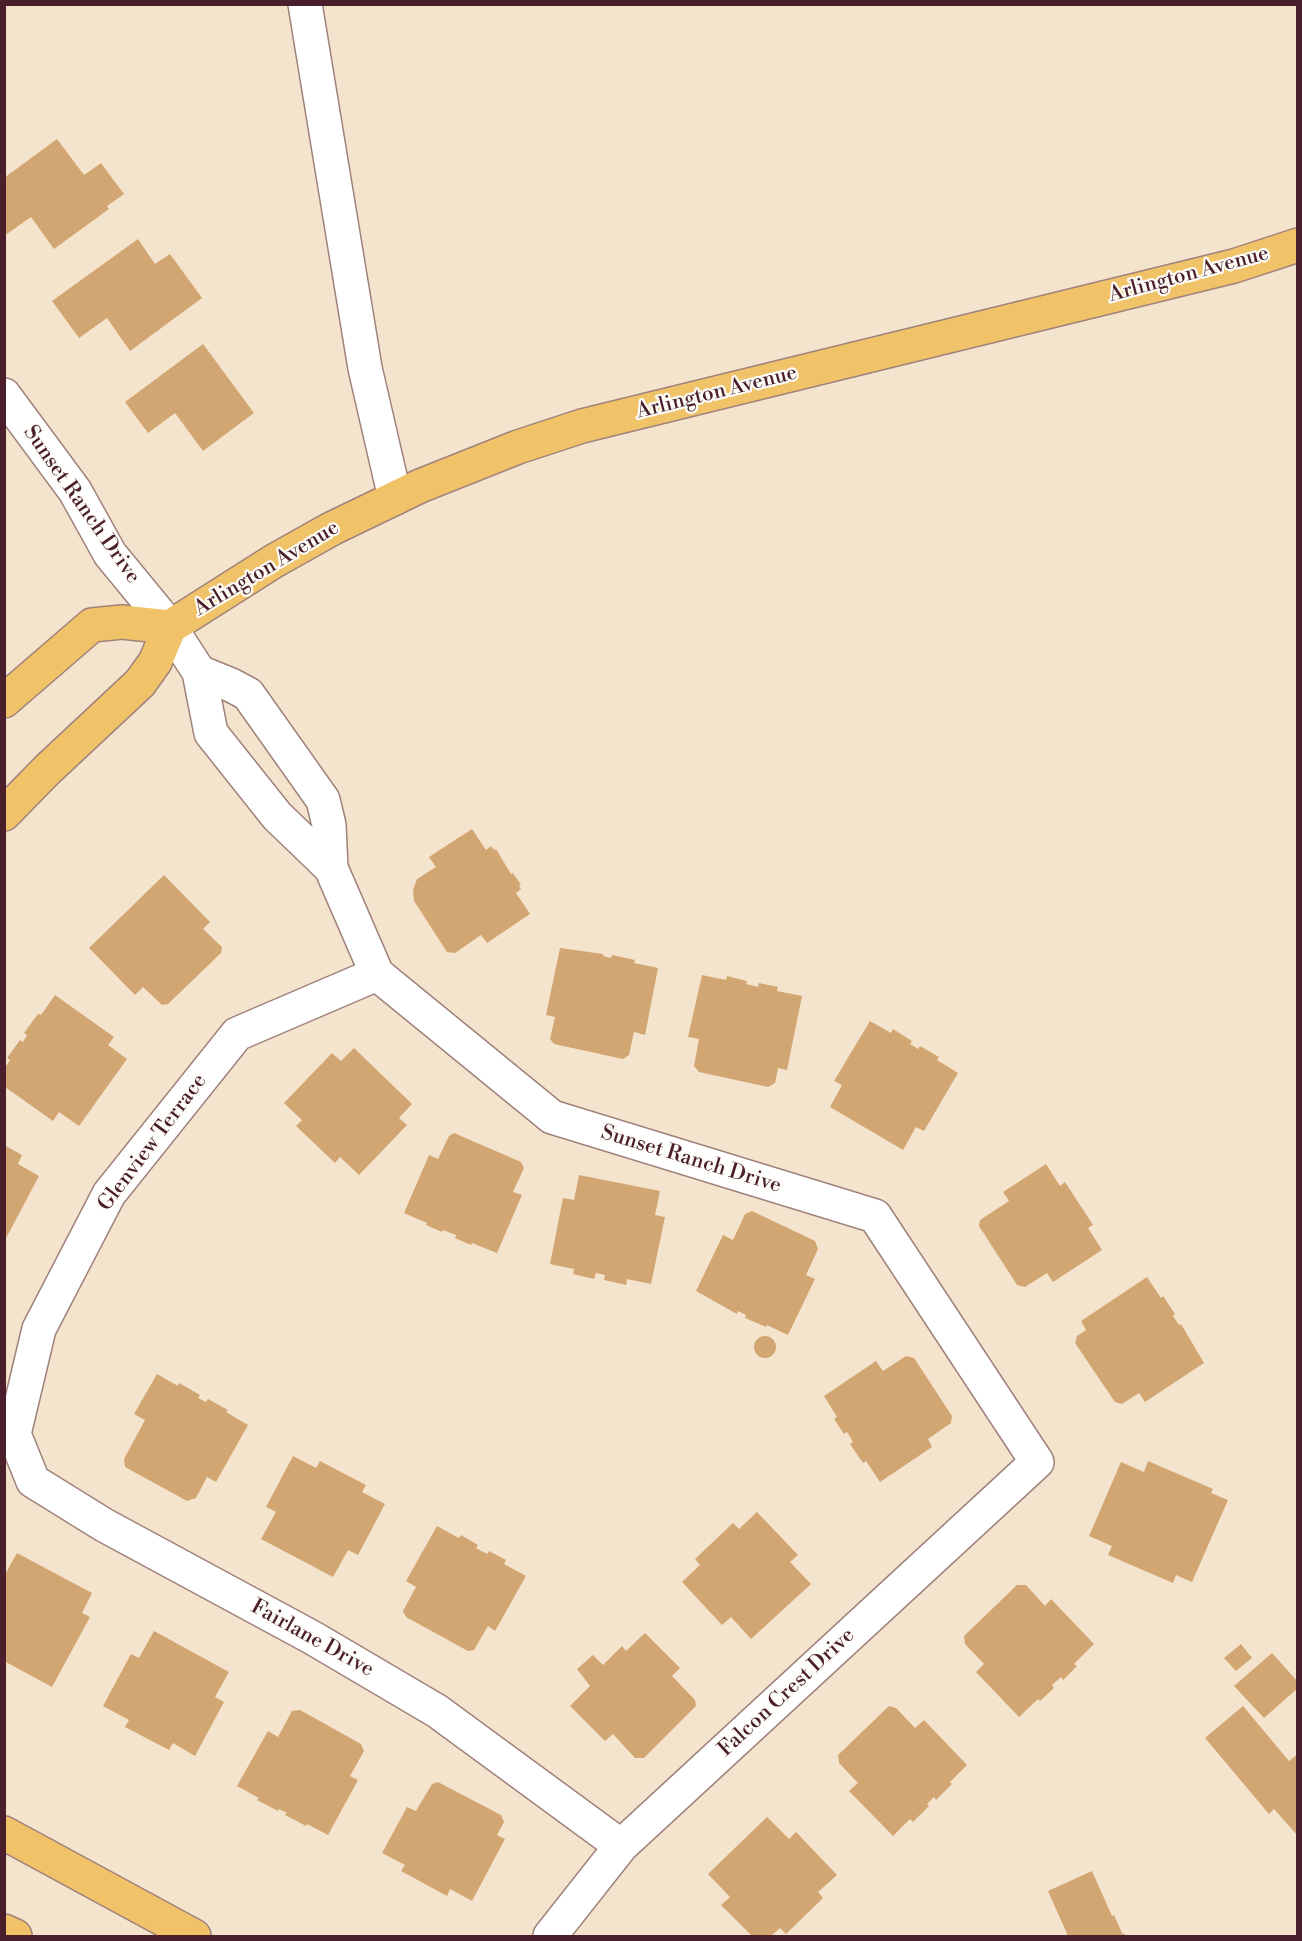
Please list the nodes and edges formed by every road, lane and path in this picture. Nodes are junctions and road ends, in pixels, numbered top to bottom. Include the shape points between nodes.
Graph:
1 (305, 4) edge
2 (1298, 245) edge
3 (4, 395) edge
4 (395, 498) junction
5 (170, 627) junction
6 (199, 672) junction
7 (4, 701) edge
8 (4, 814) edge
9 (331, 868) junction
10 (377, 974) junction
11 (14, 1434) joint
12 (1037, 1462) joint
13 (4, 1833) edge
14 (621, 1846) junction
15 (4, 1931) edge
16 (15, 1936) edge
17 (194, 1936) edge
18 (550, 1936) edge

1 - 4 street via 365,368
2 - 4 main road, Arlington Avenue via 1224,268 582,426 518,447
3 - 5 street, Sunset Ranch Drive via 75,491 110,554
4 - 5 main road, Arlington Avenue via 274,561
5 - 6 street, Sunset Ranch Drive
5 - 7 main road, Arlington Avenue via 122,622 92,625
5 - 8 main road, Arlington Avenue via 155,662 140,683
6 - 9 street, Sunset Ranch Drive via 211,733 277,816
6 - 9 street, Sunset Ranch Drive via 248,694 317,790 329,825
9 - 10 street, Sunset Ranch Drive
10 - 11 street, Glenview Terrace via 237,1034 109,1194 39,1329
10 - 12 street, Sunset Ranch Drive via 552,1118 875,1216
11 - 14 street, Fairlane Drive via 33,1481 104,1525 313,1638 437,1711
12 - 14 street, Falcon Crest Drive
13 - 17 main road
14 - 18 street, Falcon Crest Drive
15 - 16 main road

